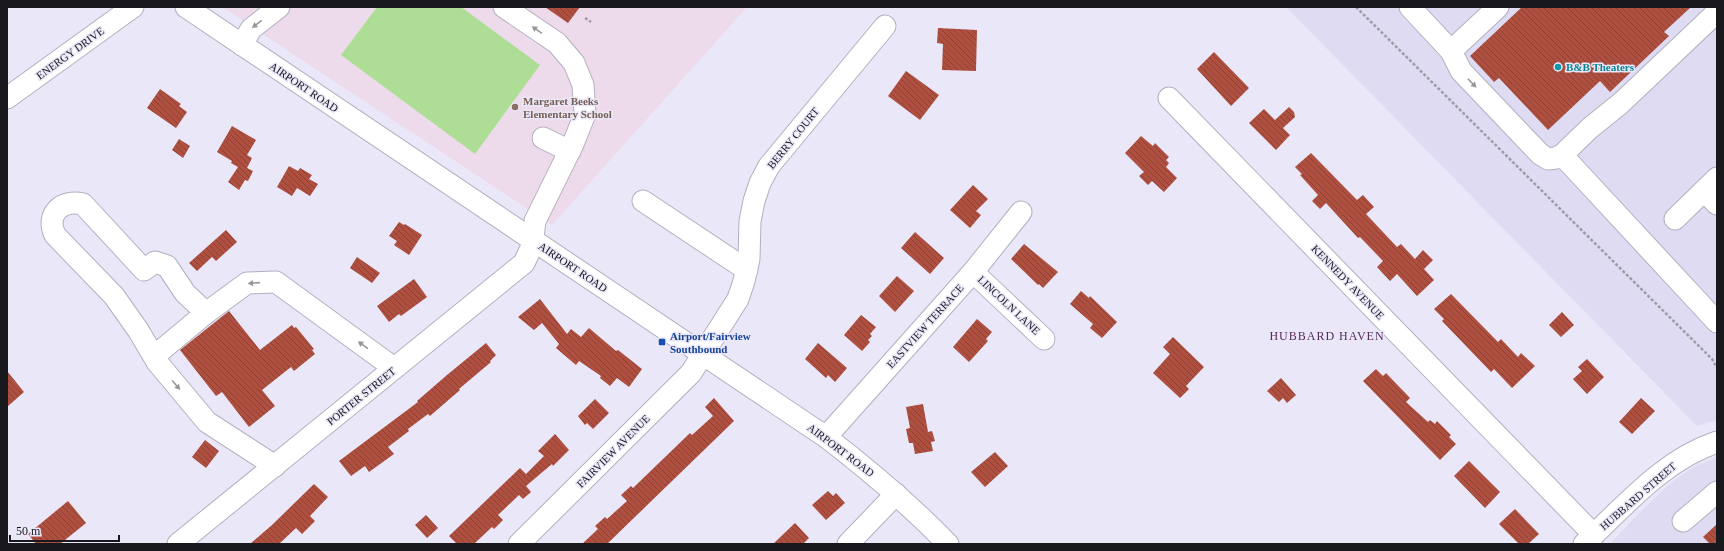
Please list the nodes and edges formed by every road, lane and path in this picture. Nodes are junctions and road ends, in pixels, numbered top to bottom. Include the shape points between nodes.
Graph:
1 (133, 7) edge
2 (186, 7) edge
3 (279, 7) edge
4 (504, 7) edge
5 (1356, 7) edge
6 (1410, 7) edge
7 (1498, 7) edge
8 (1717, 12) edge
9 (585, 18) dead end
10 (591, 22) dead end
11 (885, 26) dead end
12 (242, 45) junction
13 (1451, 51) junction
14 (7, 98) edge
15 (1169, 98) dead end
16 (543, 138) dead end
17 (570, 151) junction
18 (1562, 155) junction
19 (1713, 191) edge
20 (643, 201) dead end
21 (1021, 212) dead end
22 (1675, 219) dead end
23 (533, 240) junction
24 (747, 270) junction
25 (973, 272) junction
26 (206, 313) junction
27 (1717, 322) edge
28 (1044, 338) dead end
29 (703, 355) junction
30 (157, 362) junction
31 (394, 368) junction
32 (1717, 368) edge
33 (826, 437) junction
34 (1717, 442) edge
35 (275, 466) junction
36 (1717, 492) edge
37 (896, 494) junction
38 (1683, 521) dead end
39 (1588, 539) edge
40 (178, 544) edge
41 (519, 544) edge
42 (848, 544) edge
43 (948, 544) edge

1 - 14 street, ENERGY DRIVE
2 - 12 street, AIRPORT ROAD
3 -> 12 street via 251,29
17 -> 4 street, PORTER STREET via 585,114 583,85 574,62 557,43
5 - 32 path via 1712,359
6 - 13 street
7 - 13 street
8 - 18 street
9 - 10 path
11 - 24 street, BERRY COURT via 770,166 760,183 750,221
12 - 23 street, AIRPORT ROAD
13 -> 18 street via 1461,71 1540,154 1548,159
15 - 39 street, KENNEDY AVENUE
16 - 17 street
17 - 23 street, PORTER STREET via 535,221
18 - 27 street
19 - 22 street
20 - 24 street
21 - 25 street, EASTVIEW TERRACE
23 - 29 street, AIRPORT ROAD
23 - 31 street, PORTER STREET via 524,263
24 - 29 street, BERRY COURT via 738,299
25 - 28 street, LINCOLN LANE
25 - 33 street, EASTVIEW TERRACE
26 - 30 street via 158,353
26 - 30 street via 185,293 167,266 155,262 144,270 83,204 74,202 58,209 52,221 55,235 114,296
31 -> 26 street via 276,282 247,283
29 - 33 street, AIRPORT ROAD
29 - 41 street, FAIRVIEW AVENUE via 691,374
30 -> 35 street via 207,422
31 - 35 street, PORTER STREET
33 - 37 street, AIRPORT ROAD
34 - 39 street, HUBBARD STREET via 1669,466
35 - 40 street, PORTER STREET
36 - 38 street
37 - 42 street
37 - 43 street, AIRPORT ROAD

